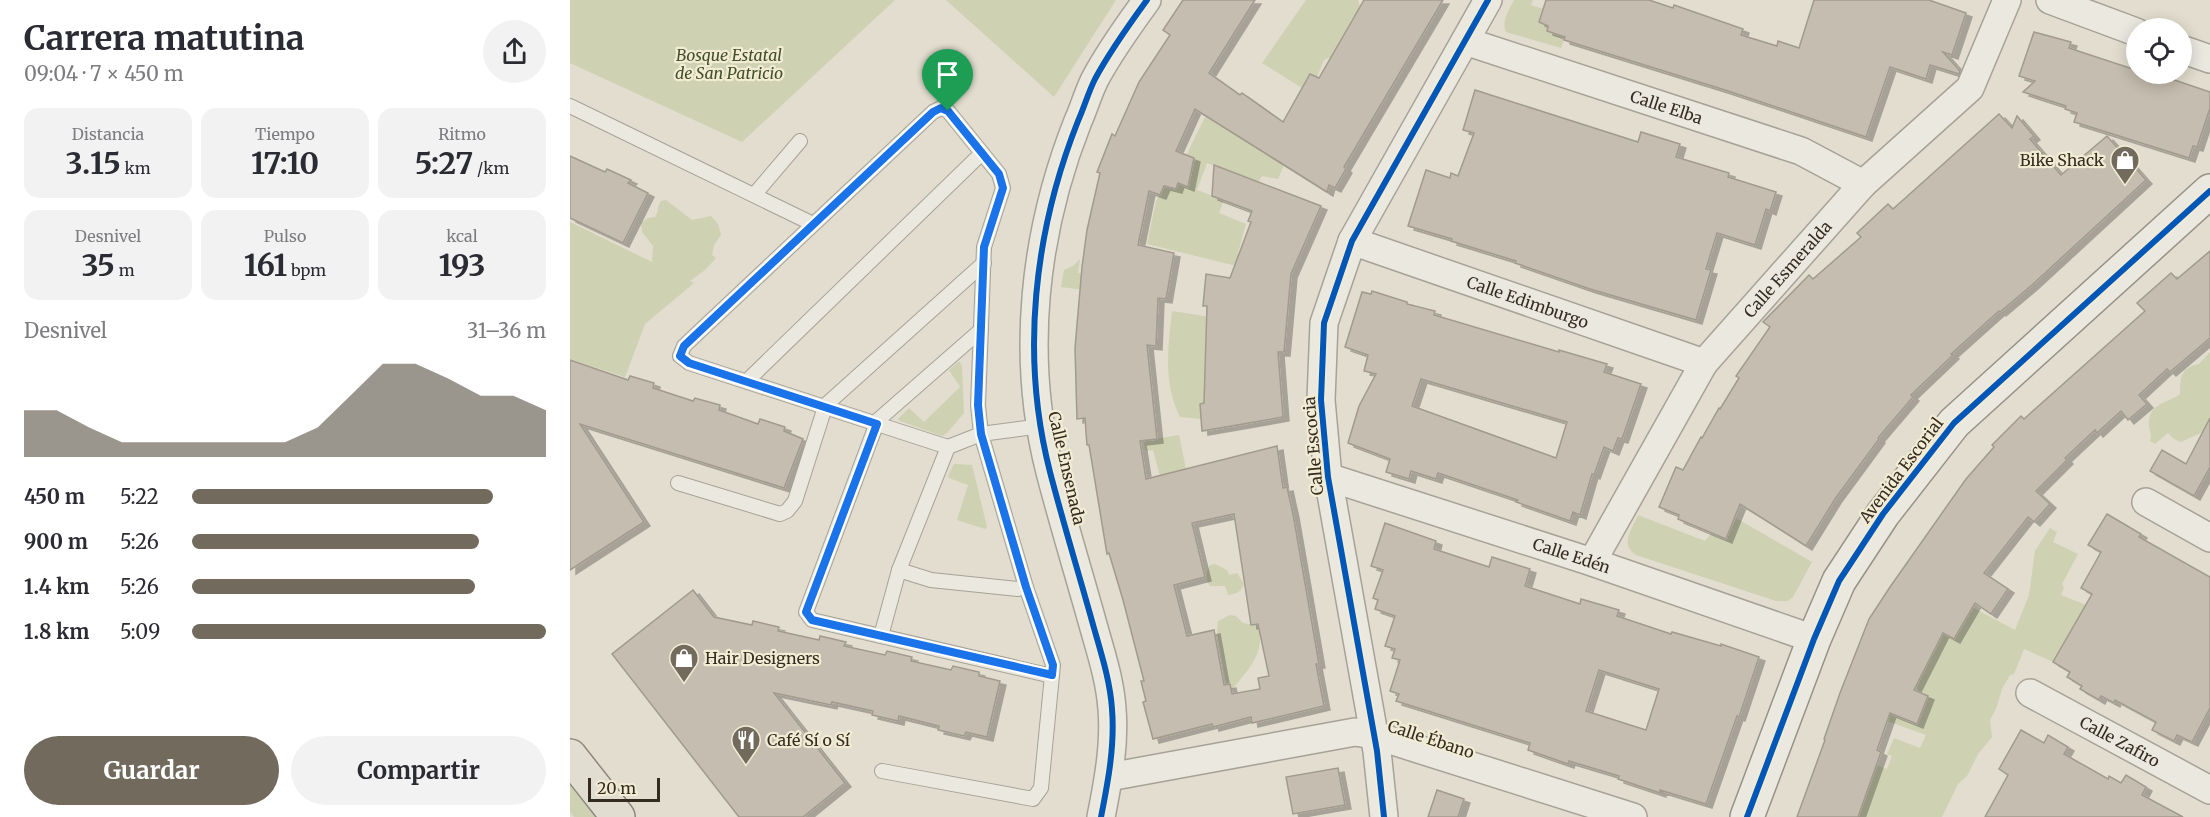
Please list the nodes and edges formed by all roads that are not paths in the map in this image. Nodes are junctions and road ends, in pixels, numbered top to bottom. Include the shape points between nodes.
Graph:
1 (1147, 0) edge
2 (1488, 0) edge
3 (2007, 0) edge
4 (2050, 0) edge
5 (2126, 28) edge
6 (1465, 40) junction
7 (2192, 53) edge
8 (2210, 59) edge
9 (570, 106) edge
10 (800, 141) dead end
11 (982, 153) junction
12 (1863, 184) junction
13 (2210, 191) edge
14 (754, 195) junction
15 (813, 224) junction
16 (1352, 241) junction
17 (984, 263) junction
18 (981, 330) junction
19 (1704, 363) junction
20 (748, 382) junction
21 (825, 407) junction
22 (877, 424) junction
23 (1041, 426) junction
24 (981, 434) junction
25 (948, 447) junction
26 (1328, 477) junction
27 (678, 483) dead end
28 (2146, 502) dead end
29 (2210, 538) edge
30 (1593, 562) junction
31 (899, 570) junction
32 (1026, 587) junction
33 (881, 636) junction
34 (1814, 639) junction
35 (1052, 675) junction
36 (2030, 693) dead end
37 (1374, 735) junction
38 (570, 756) edge
39 (882, 771) dead end
40 (1109, 777) junction
41 (2210, 790) edge
42 (618, 817) edge
43 (1101, 817) edge
44 (1384, 817) edge
45 (1633, 817) edge
46 (1747, 817) edge

1 - 23 street, Calle Ensenada via 1094,81 1067,150 1050,210 1038,268 1034,350
2 - 6 street, Calle Escocia
3 - 12 street, Calle Esmeralda via 1970,88
4 - 5 street
6 - 12 street, Calle Elba via 1801,151
6 - 16 street, Calle Escocia
7 - 8 street
9 - 14 lane
10 - 14 lane
11 - 15 lane via 948,111 941,108
11 - 17 lane via 999,174 1003,188 984,247
11 - 20 lane
12 - 19 street, Calle Esmeralda
13 - 34 street, Avenida Escorial via 1954,423 1883,514 1839,580
14 - 15 lane
15 - 20 lane via 684,346 680,356 689,363
16 - 19 street, Calle Edimburgo
16 - 26 street, Calle Escocia via 1324,323 1321,400
17 - 18 lane
17 - 21 lane
18 - 22 lane
18 - 24 lane
19 - 30 street, Calle Esmeralda
20 - 21 lane
21 - 22 lane
21 - 27 lane via 795,501 787,511 780,514
22 - 25 lane
22 - 33 lane via 806,612 812,620
23 - 24 lane
23 - 40 street, Calle Ensenada via 1106,672 1112,710
24 - 25 lane
24 - 32 lane
25 - 31 lane
26 - 30 street, Calle Edén
26 - 37 street, Calle Escocia
28 - 29 street
30 - 34 street, Calle Edén
31 - 32 lane via 931,580
31 - 33 lane
32 - 35 lane via 1053,665
33 - 35 lane
34 - 46 street, Avenida Escorial
35 - 39 lane via 1041,788 1033,798
36 - 41 street, Calle Zafiro
37 - 40 street, Calle Ébano via 1355,732
37 - 44 street, Calle Escocia
37 - 45 street, Calle Ébano
38 - 42 main road
40 - 43 street, Calle Ensenada

